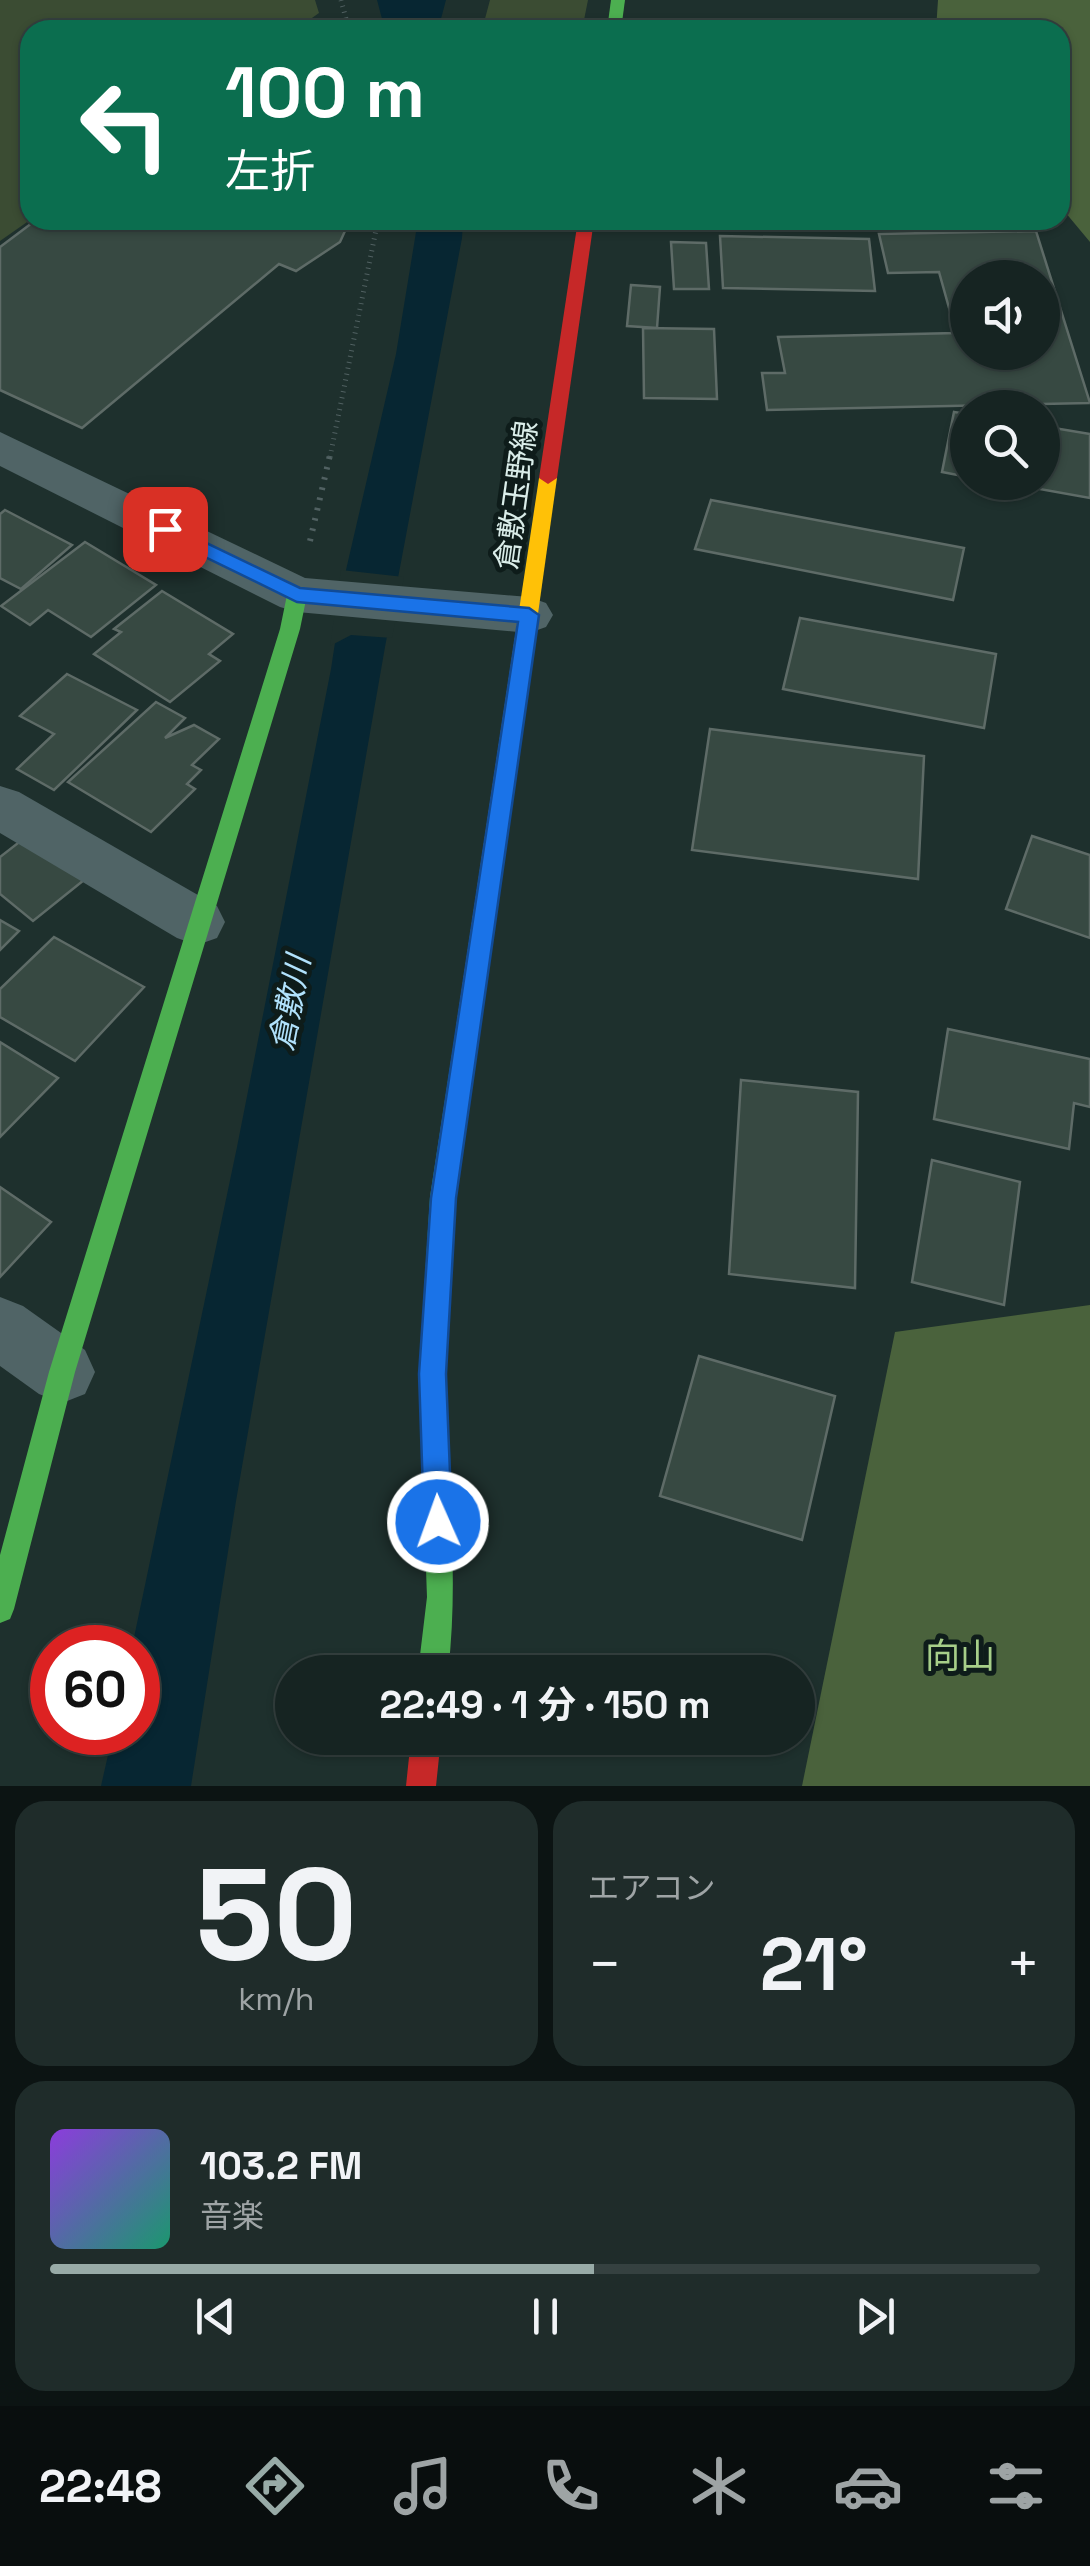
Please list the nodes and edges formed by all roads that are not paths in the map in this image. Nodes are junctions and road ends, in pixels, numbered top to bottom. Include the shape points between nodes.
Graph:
1 (585, 230) edge
2 (0, 446) edge
3 (306, 597) junction
4 (529, 615) junction
5 (0, 808) edge
6 (197, 922) junction
7 (0, 1328) edge
8 (62, 1372) junction
9 (1, 1602) edge
10 (435, 1655) edge
11 (424, 1755) edge
12 (421, 1786) edge

1 - 4 main road, 倉敷玉野線
2 - 3 street
3 - 4 street
3 - 6 main road via 290,628
4 - 10 main road, 倉敷玉野線 via 443,1198 432,1374 441,1597
5 - 6 street
6 - 8 main road
7 - 8 street
8 - 9 main road
11 - 12 main road

